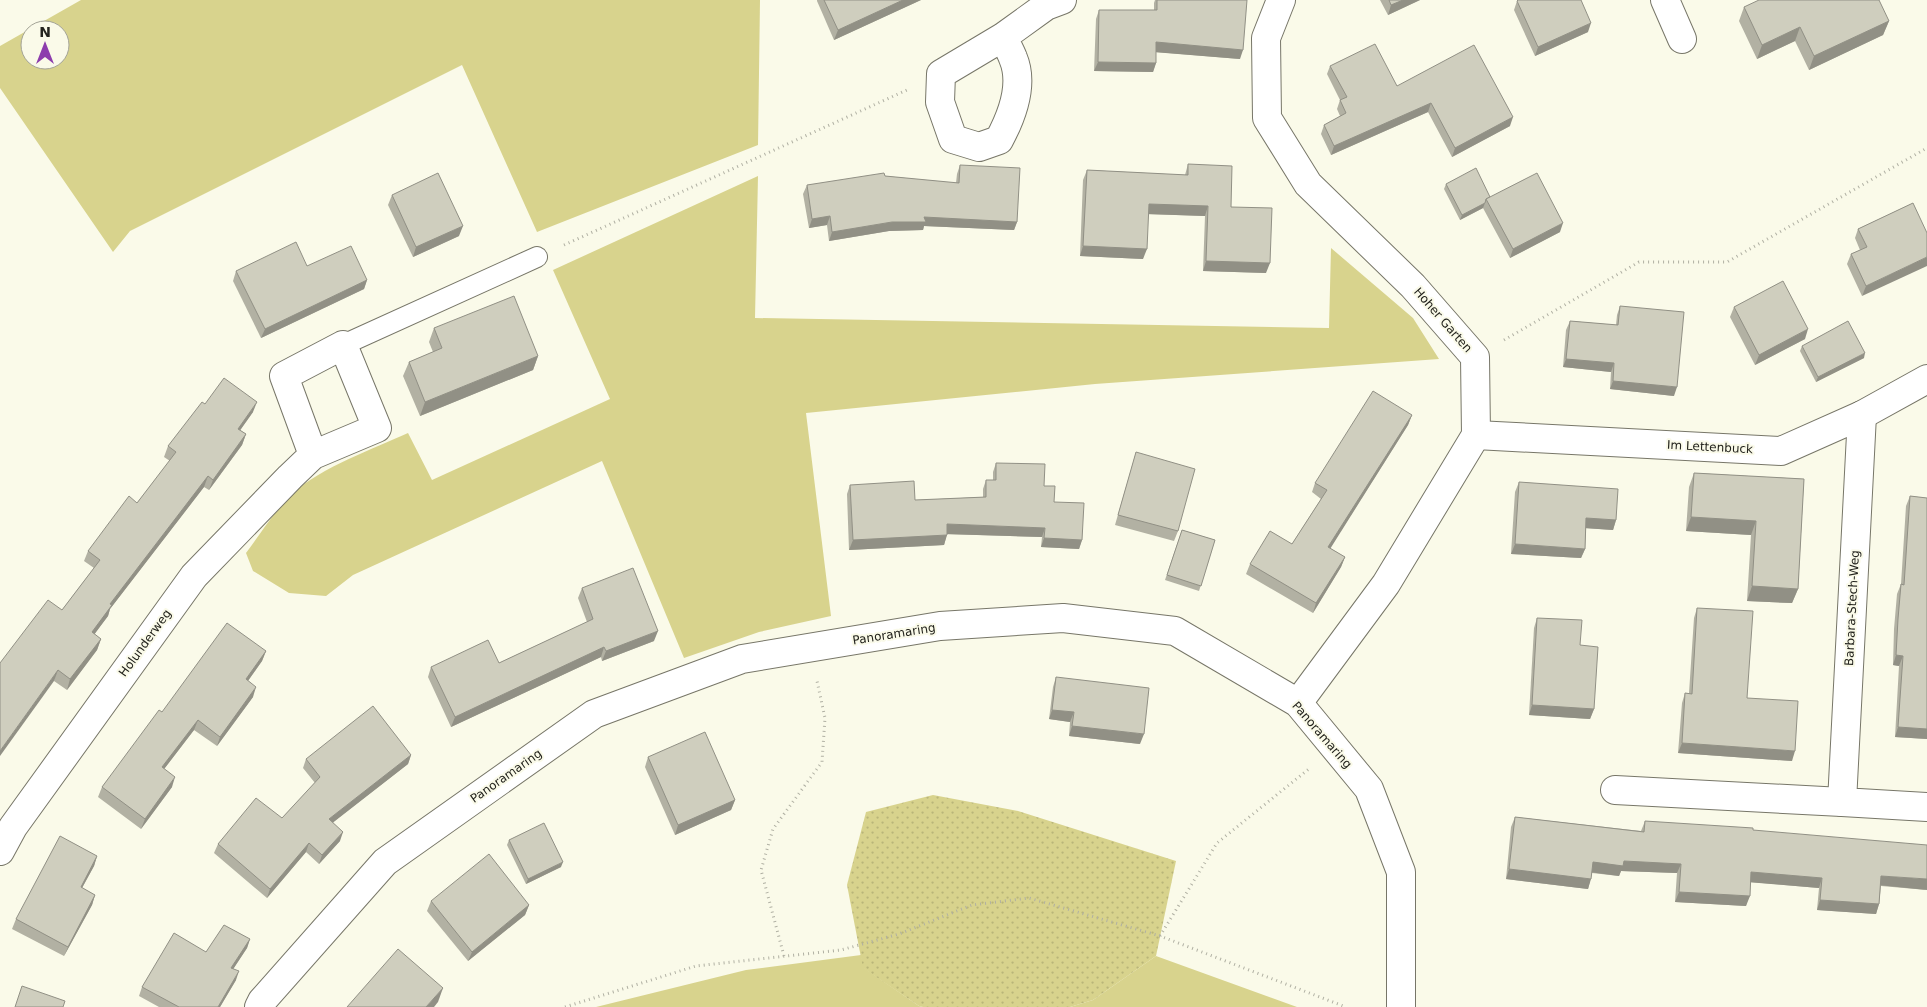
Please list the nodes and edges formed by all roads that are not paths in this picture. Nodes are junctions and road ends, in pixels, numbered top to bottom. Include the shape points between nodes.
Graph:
1 (1062, 0) edge
2 (1281, 0) edge
3 (1665, 0) edge
4 (1002, 37) junction
5 (1682, 39) dead end
6 (537, 257) road end
7 (343, 345) junction
8 (1927, 379) edge
9 (1862, 414) junction
10 (1476, 435) junction
11 (313, 455) junction
12 (1298, 703) junction
13 (1615, 790) dead end
14 (1842, 802) junction
15 (1927, 807) edge
16 (0, 851) edge
17 (259, 1007) edge
18 (1400, 1007) edge

1 - 4 street via 1046,6
2 - 10 street, Hoher Garten via 1266,38 1267,118 1308,184 1412,286 1476,357
3 - 5 street
4 - 4 street via 941,74 940,102 953,139 979,147 999,140 1007,125 1018,90 1014,59
6 - 7 lane
7 - 11 street via 284,376
7 - 11 street, Holunderweg via 377,428
8 - 9 street, Im Lettenbuck
9 - 10 street, Im Lettenbuck via 1781,451
9 - 14 street, Barbara-Stech-Weg
10 - 12 street via 1386,584
11 - 16 street, Holunderweg via 194,576 13,827
12 - 17 street, Panoramaring via 1175,631 1062,618 940,626 742,659 594,714 385,862
12 - 18 street, Panoramaring via 1369,789 1400,872
13 - 14 street
14 - 15 street

